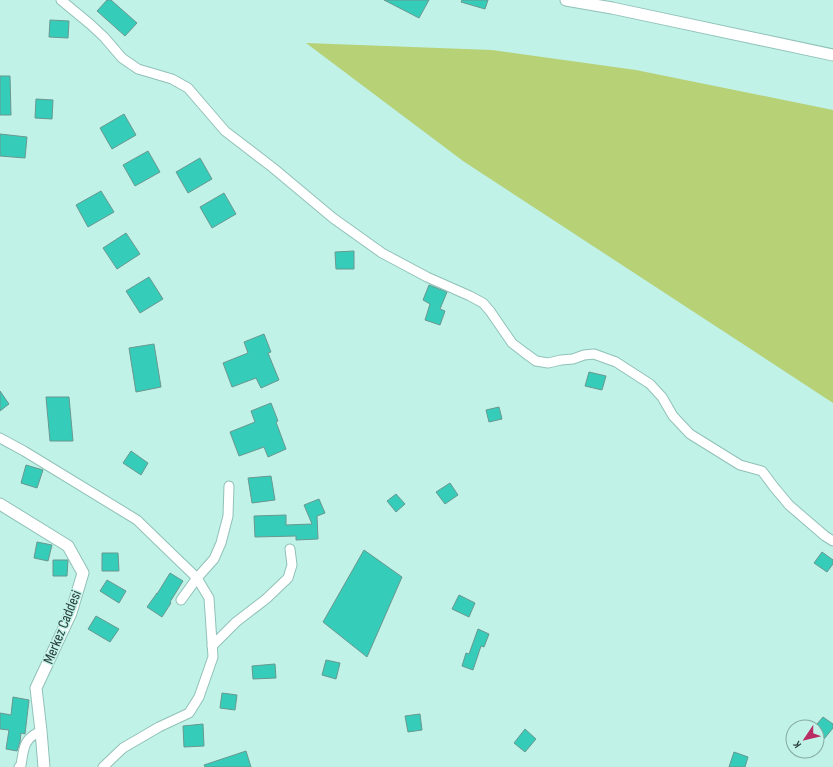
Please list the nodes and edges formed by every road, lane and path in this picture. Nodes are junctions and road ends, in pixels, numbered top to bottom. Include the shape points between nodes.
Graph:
1 (61, 0) edge
2 (566, 0) edge
3 (833, 55) edge
4 (0, 438) edge
5 (229, 486) dead end
6 (0, 504) edge
7 (833, 541) edge
8 (290, 549) dead end
9 (197, 578) junction
10 (181, 600) dead end
11 (212, 646) junction
12 (41, 731) junction
13 (19, 767) edge
14 (44, 767) edge
15 (103, 767) edge

1 - 7 street via 104,37 122,58 138,69 172,79 188,88 225,132 333,218 382,253 482,303 512,343 536,361 548,363 594,354 616,362 650,384 662,397 672,416 690,434 740,464 762,471 789,505
2 - 3 street
4 - 9 street via 137,520
5 - 9 street via 228,516 221,543 214,559
6 - 12 street, Merkez Caddesi via 68,546 83,573 71,613 36,688
8 - 11 street via 292,565 288,578
9 - 10 street
9 - 11 street via 209,598
11 - 15 street via 213,657 200,697 189,713 123,748
12 - 13 street via 33,734 24,745
12 - 14 street, Merkez Caddesi

